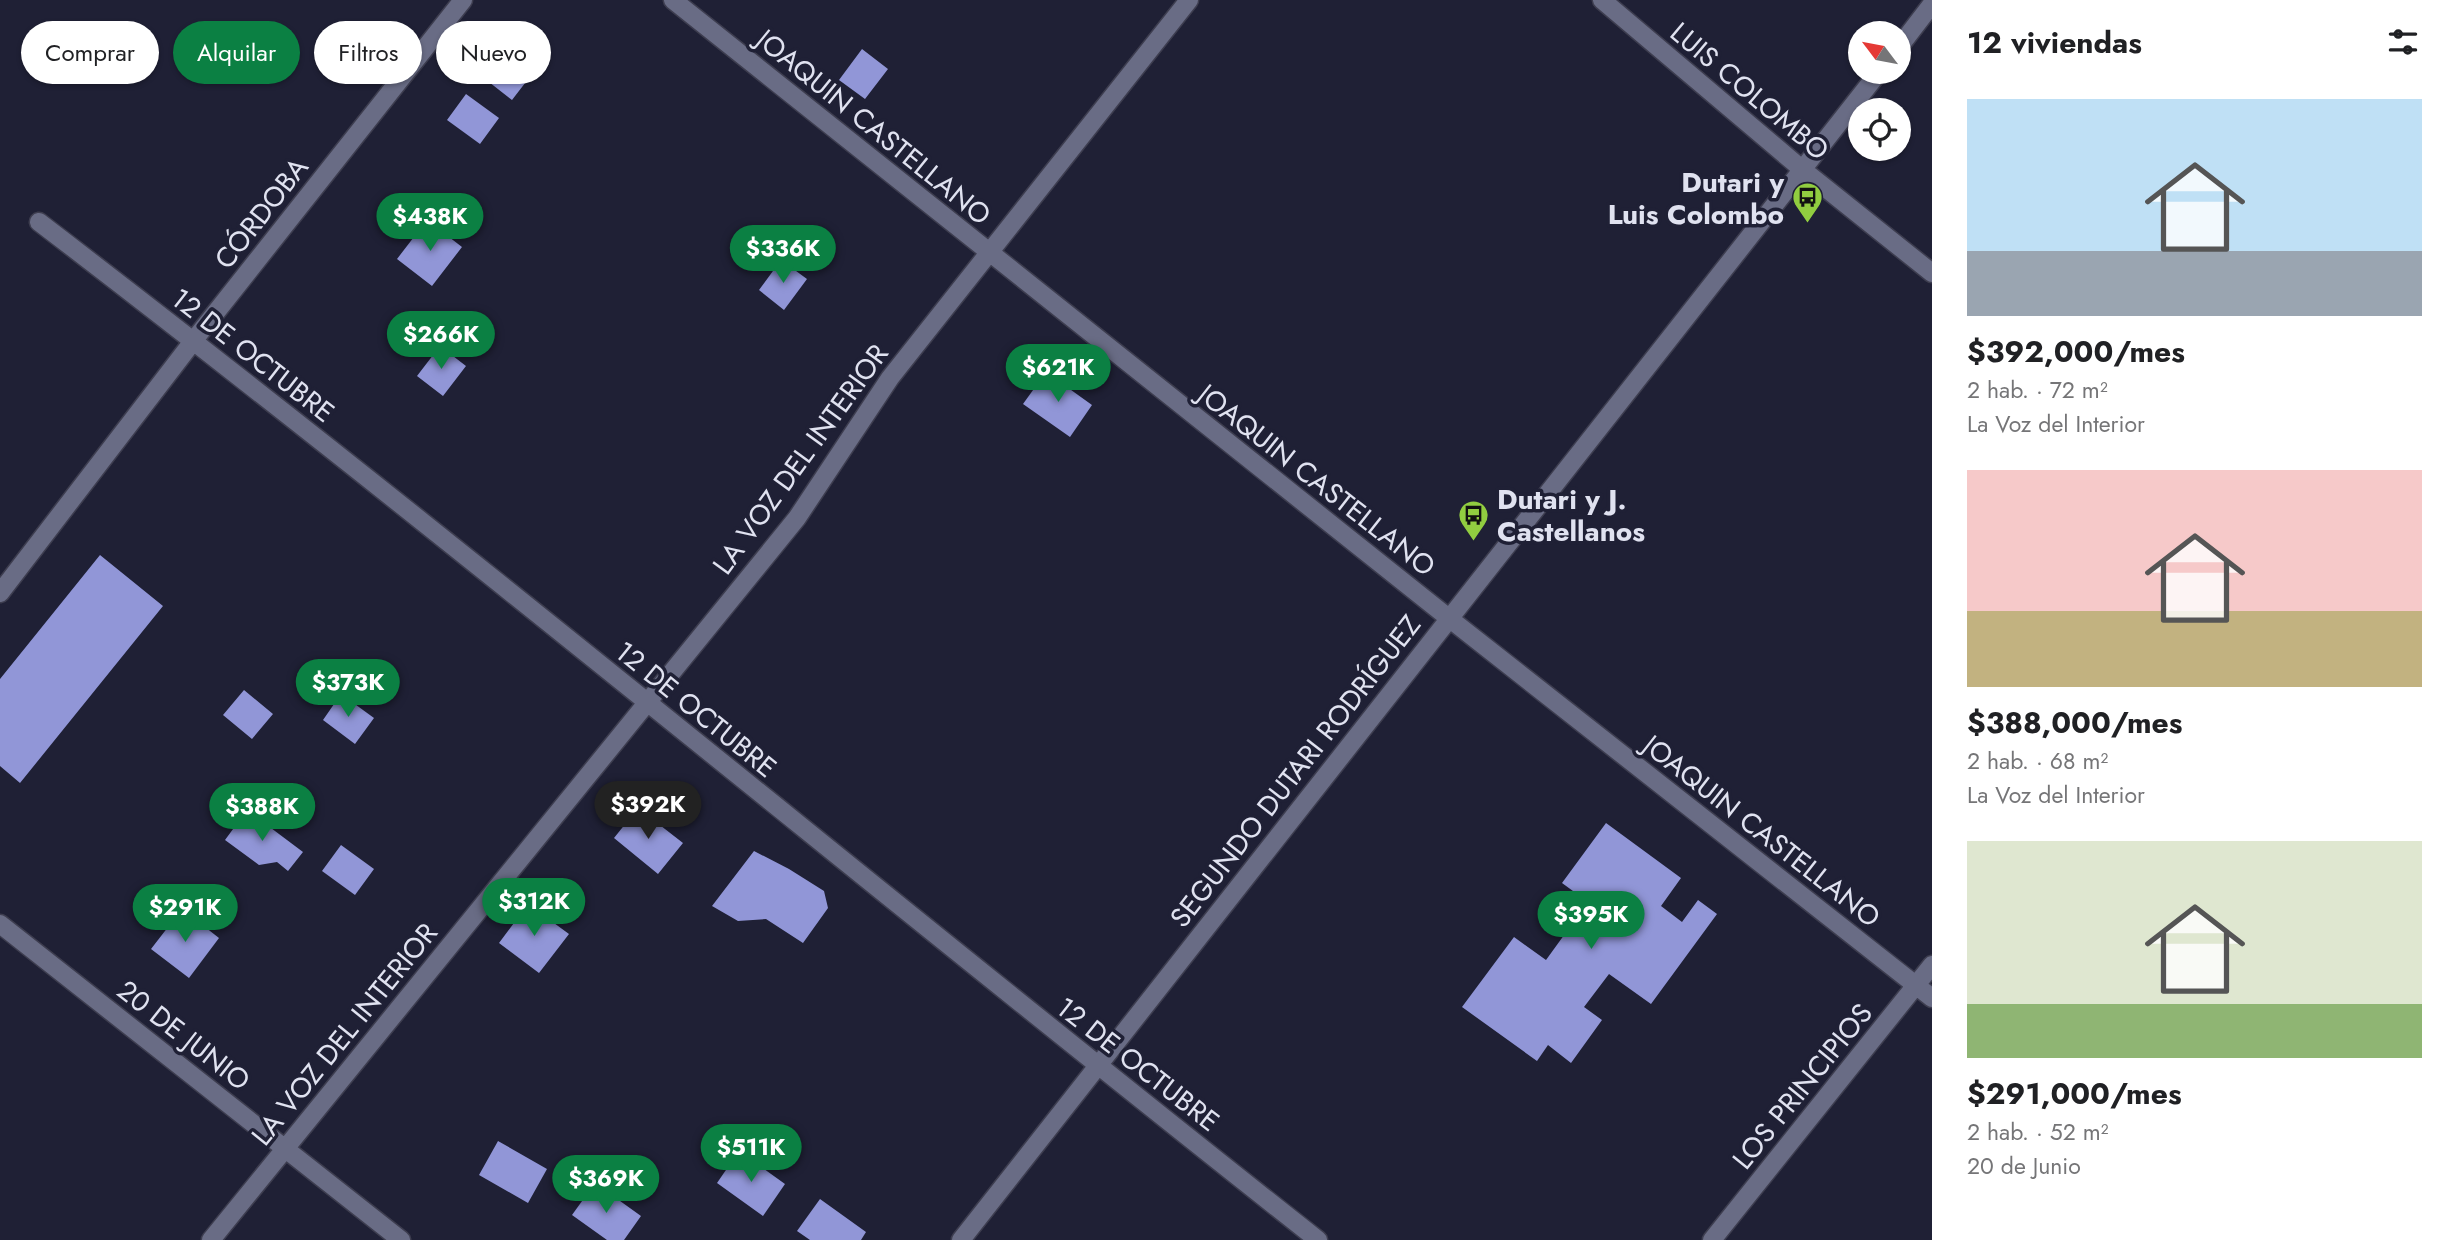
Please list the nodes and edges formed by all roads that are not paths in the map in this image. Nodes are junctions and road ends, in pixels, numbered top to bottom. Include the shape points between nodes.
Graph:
1 (463, 0) edge
2 (673, 0) edge
3 (1189, 0) edge
4 (1602, 0) edge
5 (1932, 4) edge
6 (1911, 31) edge
7 (1870, 84) edge
8 (1802, 170) junction
9 (39, 222) dead end
10 (990, 254) junction
11 (1932, 273) edge
12 (194, 340) junction
13 (0, 593) edge
14 (1450, 619) junction
15 (646, 703) junction
16 (0, 924) edge
17 (1932, 965) edge
18 (1916, 985) junction
19 (1932, 998) edge
20 (1096, 1065) junction
21 (285, 1148) junction
22 (211, 1240) edge
23 (401, 1240) edge
24 (961, 1240) edge
25 (1318, 1240) edge
26 (1713, 1240) edge

1 - 12 street, CÓRDOBA
2 - 10 street, JOAQUIN CASTELLANO
3 - 10 street, LA VOZ DEL INTERIOR
4 - 8 street, LUIS COLOMBO
5 - 6 street
7 - 8 street, SEGUNDO DUTARI RODRÍGUEZ
8 - 11 street, LUIS COLOMBO
8 - 14 street, SEGUNDO DUTARI RODRÍGUEZ
9 - 12 street, 12 DE OCTUBRE
10 - 14 street, JOAQUIN CASTELLANO
10 - 15 street, LA VOZ DEL INTERIOR via 890,378 797,518
12 - 13 street, CÓRDOBA
12 - 15 street, 12 DE OCTUBRE
14 - 18 street, JOAQUIN CASTELLANO
14 - 20 street, SEGUNDO DUTARI RODRÍGUEZ
15 - 20 street, 12 DE OCTUBRE
15 - 21 street, LA VOZ DEL INTERIOR
16 - 21 street, 20 DE JUNIO
17 - 18 street, LOS PRINCIPIOS
18 - 19 street, JOAQUIN CASTELLANO
18 - 26 street, LOS PRINCIPIOS
20 - 24 street, SEGUNDO DUTARI RODRÍGUEZ
20 - 25 street, 12 DE OCTUBRE
21 - 22 street, LA VOZ DEL INTERIOR
21 - 23 street, 20 DE JUNIO

